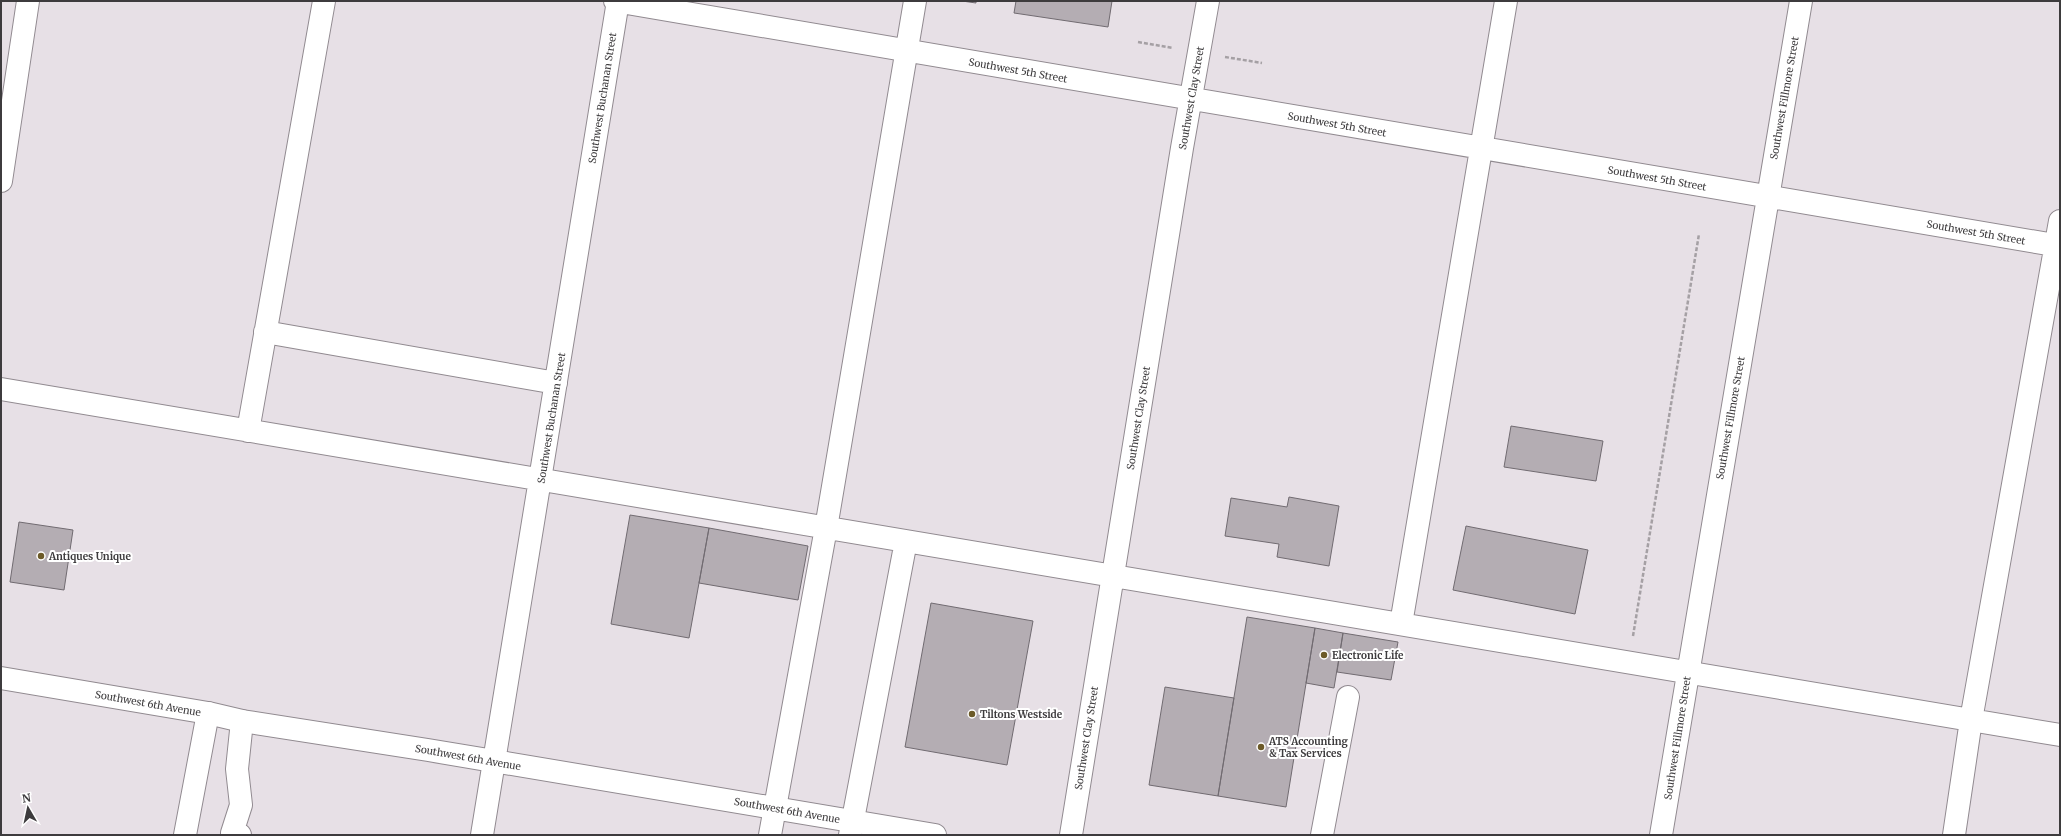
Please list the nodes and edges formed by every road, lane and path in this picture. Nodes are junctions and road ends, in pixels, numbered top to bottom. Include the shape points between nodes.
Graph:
1 (28, 1) edge
2 (324, 1) edge
3 (617, 1) edge
4 (915, 1) edge
5 (1208, 1) edge
6 (1506, 1) edge
7 (1801, 1) edge
8 (906, 51) junction
9 (1190, 99) junction
10 (1482, 148) junction
11 (1, 181) edge
12 (1768, 196) junction
13 (2060, 222) edge
14 (1699, 234) dead end
15 (2058, 245) edge
16 (265, 332) junction
17 (556, 383) junction
18 (1, 389) edge
19 (248, 431) junction
20 (541, 480) junction
21 (826, 528) junction
22 (906, 541) junction
23 (1112, 576) junction
24 (1401, 624) junction
25 (1632, 640) dead end
26 (1688, 673) junction
27 (1, 678) edge
28 (1348, 697) dead end
29 (208, 713) junction
30 (1971, 720) junction
31 (242, 721) junction
32 (2060, 735) edge
33 (494, 761) junction
34 (775, 808) junction
35 (851, 828) edge
36 (185, 835) edge
37 (240, 835) edge
38 (482, 835) edge
39 (770, 835) edge
40 (935, 835) edge
41 (1071, 835) edge
42 (1322, 835) edge
43 (1661, 835) edge
44 (1954, 835) edge

1 - 11 street
2 - 16 street
3 - 8 street, Southwest 5th Street
3 - 17 street, Southwest Buchanan Street
4 - 8 street
5 - 9 street, Southwest Clay Street
6 - 10 street
7 - 12 street, Southwest Fillmore Street
8 - 9 street, Southwest 5th Street
8 - 21 street
9 - 10 street, Southwest 5th Street
9 - 23 street, Southwest Clay Street
10 - 12 street, Southwest 5th Street
10 - 24 street
12 - 15 street, Southwest 5th Street
12 - 26 street, Southwest Fillmore Street
13 - 15 street
14 - 25 path
15 - 30 street
16 - 17 street
16 - 19 street
17 - 20 street, Southwest Buchanan Street
18 - 19 street
19 - 20 street
20 - 21 street
20 - 33 street, Southwest Buchanan Street
21 - 22 street
21 - 34 street
22 - 23 street
22 - 35 street
23 - 24 street
23 - 41 street, Southwest Clay Street
24 - 26 street
26 - 30 street
26 - 43 street, Southwest Fillmore Street
27 - 29 street, Southwest 6th Avenue
28 - 42 street
29 - 31 street, Southwest 6th Avenue
29 - 36 street
30 - 32 street
30 - 44 street
31 - 33 street, Southwest 6th Avenue
31 - 37 street via 237,769 241,805 232,833
33 - 34 street, Southwest 6th Avenue
33 - 38 street, Southwest Buchanan Street
34 - 35 street, Southwest 6th Avenue
34 - 39 street
35 - 40 street, Southwest 6th Avenue

